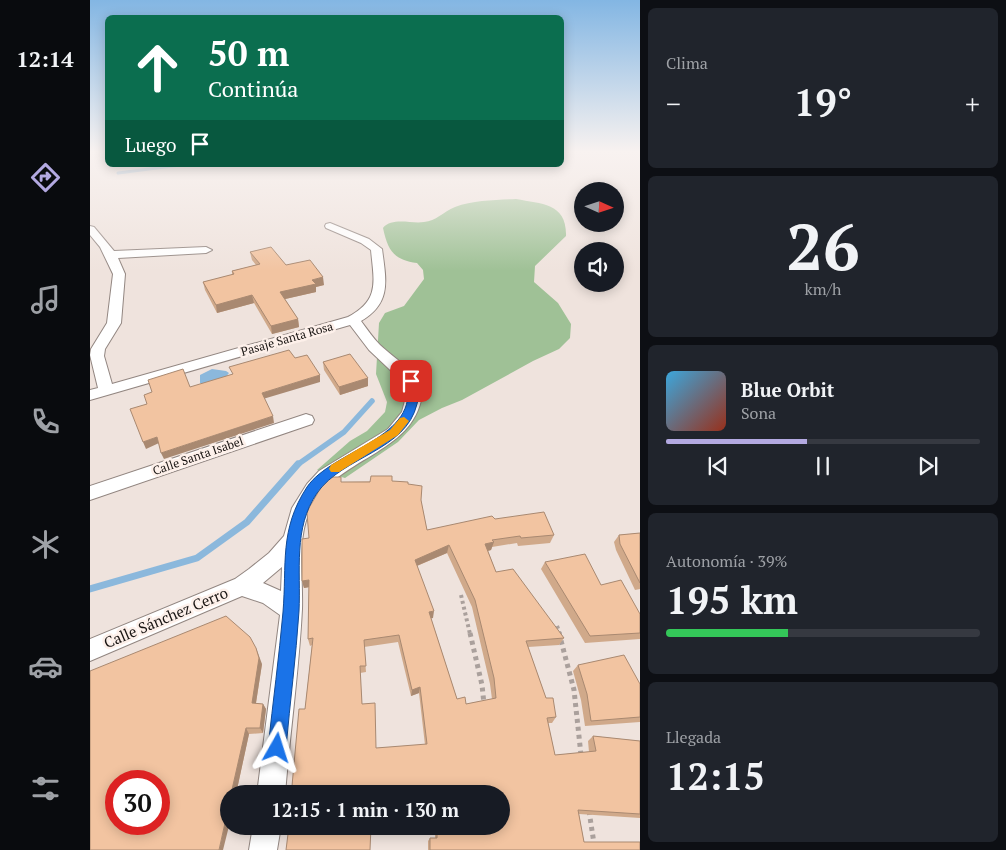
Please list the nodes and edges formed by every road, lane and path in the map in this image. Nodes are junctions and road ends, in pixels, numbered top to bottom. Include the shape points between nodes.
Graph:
1 (330, 226) dead end
2 (90, 229) edge
3 (206, 250) dead end
4 (110, 255) junction
5 (353, 320) junction
6 (106, 391) junction
7 (90, 396) edge
8 (306, 420) dead end
9 (90, 492) edge
10 (293, 539) junction
11 (242, 586) junction
12 (461, 595) dead end
13 (291, 610) junction
14 (557, 626) edge
15 (90, 650) edge
16 (485, 710) edge
17 (581, 757) edge
18 (272, 785) edge
19 (587, 802) edge
20 (266, 835) edge
21 (263, 850) edge
22 (595, 850) edge

1 - 5 street, Pasaje Santa Rosa via 376,249 379,295 371,310
2 - 4 street
3 - 4 street
4 - 6 street via 119,274 118,292 114,323 97,356
5 - 6 street, Pasaje Santa Rosa
5 - 10 street via 374,347 411,381 414,393 409,414 394,432 325,476 313,489 299,514
6 - 7 street, Pasaje Santa Rosa
8 - 9 street, Calle Santa Isabel
10 - 11 street, Calle Sánchez Cerro via 276,561
10 - 13 street
11 - 13 street, Calle Sánchez Cerro via 270,596
11 - 15 street, Calle Sánchez Cerro
12 - 16 path
13 - 18 street
14 - 17 path via 568,656
19 - 22 path
20 - 21 street

